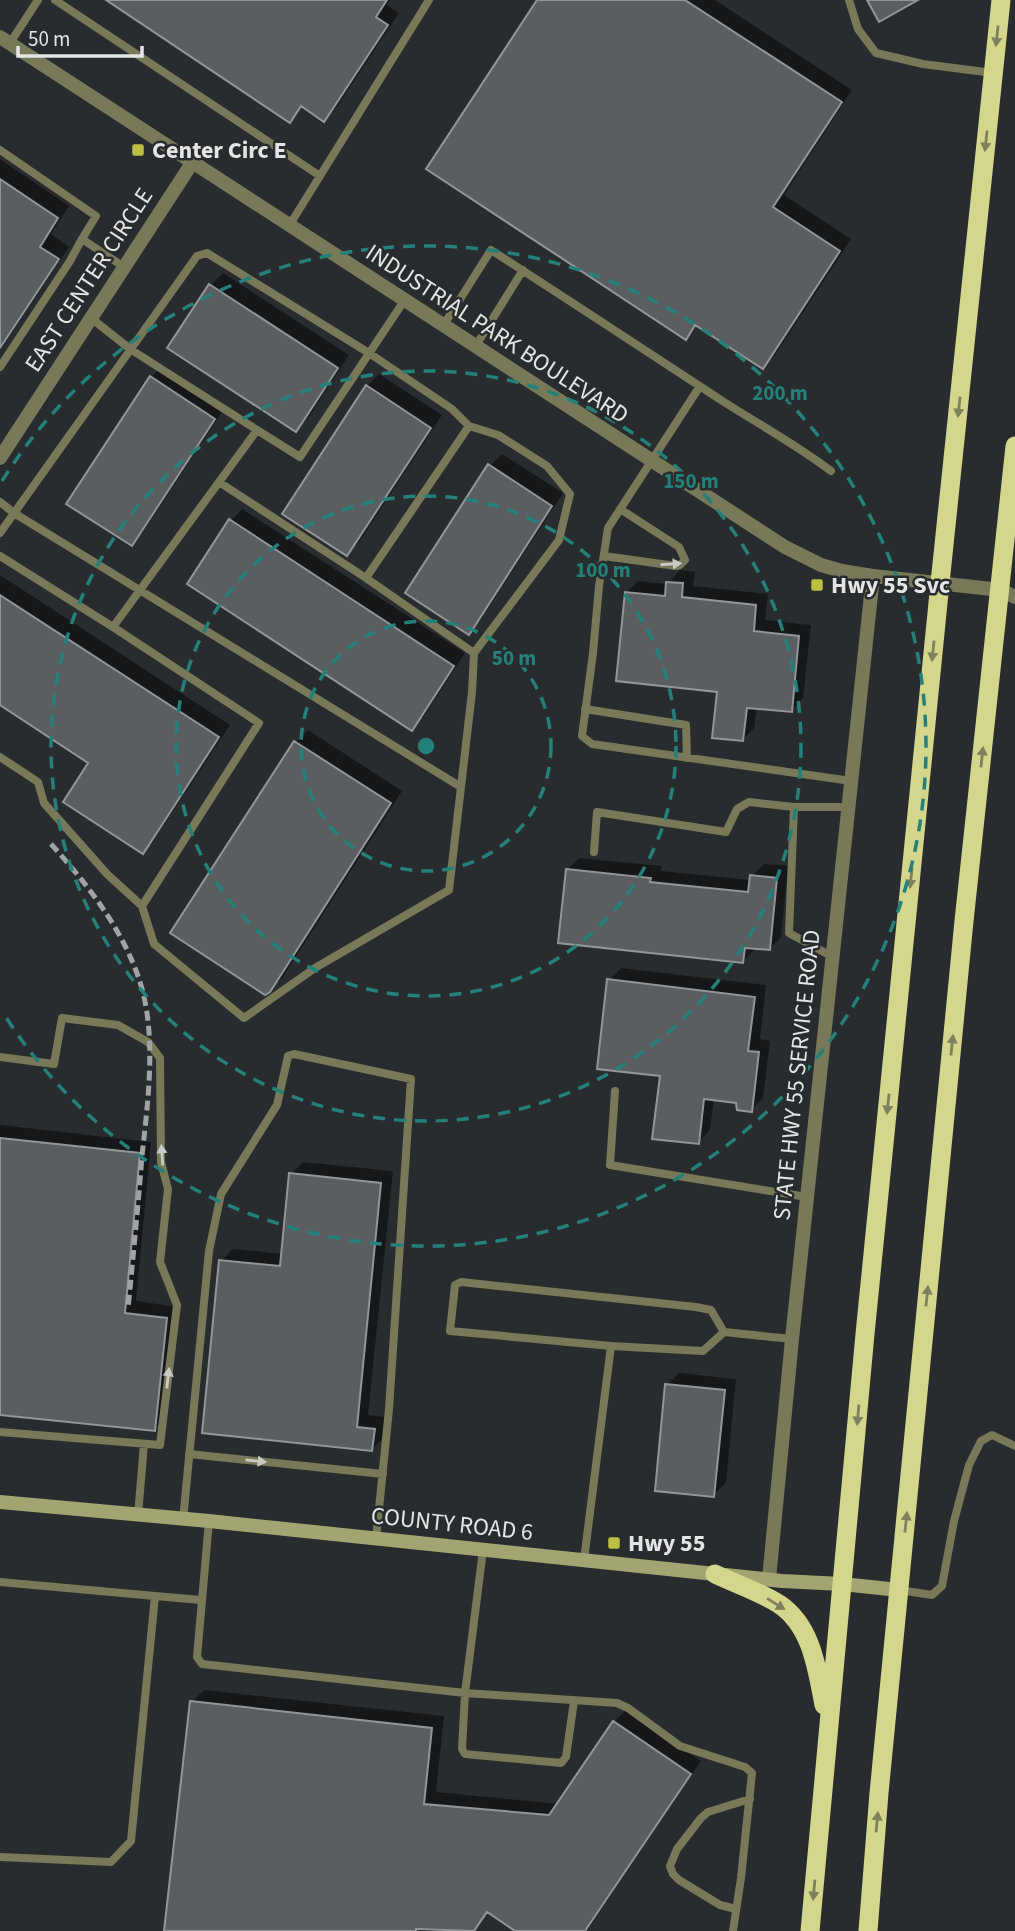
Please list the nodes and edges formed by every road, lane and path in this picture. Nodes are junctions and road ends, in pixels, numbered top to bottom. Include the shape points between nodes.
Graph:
1 (38, 0) edge
2 (55, 0) edge
3 (429, 0) edge
4 (849, 0) edge
5 (1001, 0) edge
6 (5, 40) edge
7 (993, 73) junction
8 (0, 150) edge
9 (192, 163) junction
10 (320, 176) junction
11 (289, 226) junction
12 (82, 239) junction
13 (124, 267) junction
14 (523, 270) junction
15 (404, 301) junction
16 (91, 318) junction
17 (443, 326) junction
18 (475, 347) junction
19 (130, 349) junction
20 (369, 353) junction
21 (0, 367) edge
22 (700, 386) junction
23 (469, 426) junction
24 (257, 430) junction
25 (1015, 446) edge
26 (0, 458) edge
27 (651, 462) junction
28 (831, 471) dead end
29 (219, 482) junction
30 (0, 502) edge
31 (620, 509) junction
32 (14, 513) junction
33 (0, 533) edge
34 (0, 556) edge
35 (604, 556) junction
36 (873, 576) junction
37 (366, 578) junction
38 (940, 583) junction
39 (140, 590) junction
40 (1010, 590) edge
41 (113, 627) junction
42 (474, 653) junction
43 (585, 709) junction
44 (0, 757) edge
45 (687, 758) junction
46 (851, 781) junction
47 (461, 787) junction
48 (794, 807) junction
49 (848, 807) junction
50 (594, 852) dead end
51 (142, 906) junction
52 (833, 957) junction
53 (0, 1057) edge
54 (615, 1091) dead end
55 (807, 1197) junction
56 (724, 1332) junction
57 (792, 1339) junction
58 (611, 1346) junction
59 (0, 1432) edge
60 (144, 1444) junction
61 (1015, 1447) edge
62 (188, 1454) junction
63 (383, 1474) junction
64 (0, 1502) edge
65 (138, 1515) junction
66 (183, 1520) junction
67 (209, 1521) junction
68 (376, 1539) junction
69 (483, 1550) junction
70 (584, 1560) junction
71 (715, 1574) junction
72 (768, 1579) junction
73 (0, 1581) edge
74 (842, 1584) junction
75 (899, 1590) junction
76 (155, 1596) junction
77 (201, 1600) junction
78 (465, 1693) junction
79 (574, 1701) junction
80 (828, 1724) junction
81 (750, 1799) junction
82 (0, 1857) edge
83 (736, 1909) junction
84 (733, 1931) edge
85 (810, 1931) edge
86 (867, 1931) edge

1 - 6 lane
2 - 10 lane
3 - 10 lane
4 - 7 lane via 858,29 876,53
5 -> 7 highway
6 - 9 street, INDUSTRIAL PARK BOULEVARD
7 -> 38 highway
8 - 12 lane via 96,216
9 - 11 street, INDUSTRIAL PARK BOULEVARD
9 - 13 street, EAST CENTER CIRCLE
10 - 11 lane
11 - 15 street, INDUSTRIAL PARK BOULEVARD
12 - 13 lane
12 - 21 lane
13 - 16 street, EAST CENTER CIRCLE
14 - 17 lane via 491,250
14 - 18 lane
14 - 22 lane
15 - 17 street, INDUSTRIAL PARK BOULEVARD
15 - 20 lane
16 - 19 lane
16 - 26 street, EAST CENTER CIRCLE
17 - 18 street, INDUSTRIAL PARK BOULEVARD
18 - 27 street, INDUSTRIAL PARK BOULEVARD
19 - 20 lane via 197,256 207,253
19 - 24 lane
19 - 32 lane
20 - 23 lane via 452,409
20 - 24 lane via 300,457
22 - 27 lane
22 - 28 lane
23 - 37 lane
23 - 42 lane via 498,435 547,466 570,494 559,540
24 - 29 lane
25 - 40 highway
27 - 31 lane
27 - 36 street, INDUSTRIAL PARK BOULEVARD via 803,557
29 - 37 lane
29 - 39 lane
30 - 32 lane
31 - 35 lane via 608,528
35 -> 31 lane via 664,566 685,560 679,547
32 - 33 lane
32 - 39 lane
34 - 41 lane
35 - 43 lane
36 - 38 street, INDUSTRIAL PARK BOULEVARD
36 - 46 street, STATE HWY 55 SERVICE ROAD
37 - 42 lane
38 - 40 street, INDUSTRIAL PARK BOULEVARD
38 -> 74 highway
39 - 41 lane
39 - 47 lane
75 -> 40 highway via 965,907
41 - 51 lane via 259,723
42 - 47 lane
43 - 45 lane via 686,725
43 - 45 lane via 582,736 592,744
44 - 51 lane via 38,782 44,803
45 - 46 lane
46 - 49 street, STATE HWY 55 SERVICE ROAD
47 - 51 lane via 450,890 314,968 244,1018 153,944
48 - 49 lane
48 - 50 lane via 748,802 737,809 726,832 597,812
48 - 52 lane via 789,933
49 - 52 street, STATE HWY 55 SERVICE ROAD
52 - 55 street, STATE HWY 55 SERVICE ROAD
60 -> 53 lane via 160,1446 177,1305 160,1262 168,1189 161,1162 160,1058 148,1042 118,1025 62,1018 54,1064
54 - 55 lane via 610,1165
55 - 57 street, STATE HWY 55 SERVICE ROAD
56 - 57 lane
56 - 58 lane via 703,1351
56 - 58 lane via 711,1310 696,1307 461,1282 455,1285 450,1331
57 - 72 street, STATE HWY 55 SERVICE ROAD
58 - 70 lane
59 - 60 lane
60 - 65 lane
61 - 75 lane via 992,1435 981,1441 969,1465 942,1586 932,1595
62 -> 63 lane
62 - 63 lane via 209,1251 220,1194 277,1105 288,1056 294,1054 411,1079
62 - 66 lane
63 - 68 lane
64 - 65 main road, COUNTY ROAD 6
65 - 66 main road, COUNTY ROAD 6
66 - 67 main road, COUNTY ROAD 6
67 - 68 main road, COUNTY ROAD 6
67 - 77 lane
68 - 69 main road, COUNTY ROAD 6
69 - 70 main road, COUNTY ROAD 6
69 - 78 lane
70 - 71 main road, COUNTY ROAD 6
71 - 72 main road, COUNTY ROAD 6
71 -> 80 highway via 793,1616 805,1633 817,1668
72 - 74 main road, COUNTY ROAD 6
73 - 76 lane
74 - 75 main road, COUNTY ROAD 6
74 - 80 highway
86 -> 75 highway
76 - 77 lane
76 - 82 lane via 131,1841 111,1862
77 - 78 lane via 197,1657 202,1664
78 - 79 lane
78 - 79 lane via 462,1749 466,1754 561,1763 566,1757
79 - 81 lane via 617,1703 680,1746 746,1767 752,1773
80 -> 85 highway
81 - 83 lane
81 - 83 lane via 708,1812 677,1849 670,1866 680,1880 720,1905
83 - 84 lane

